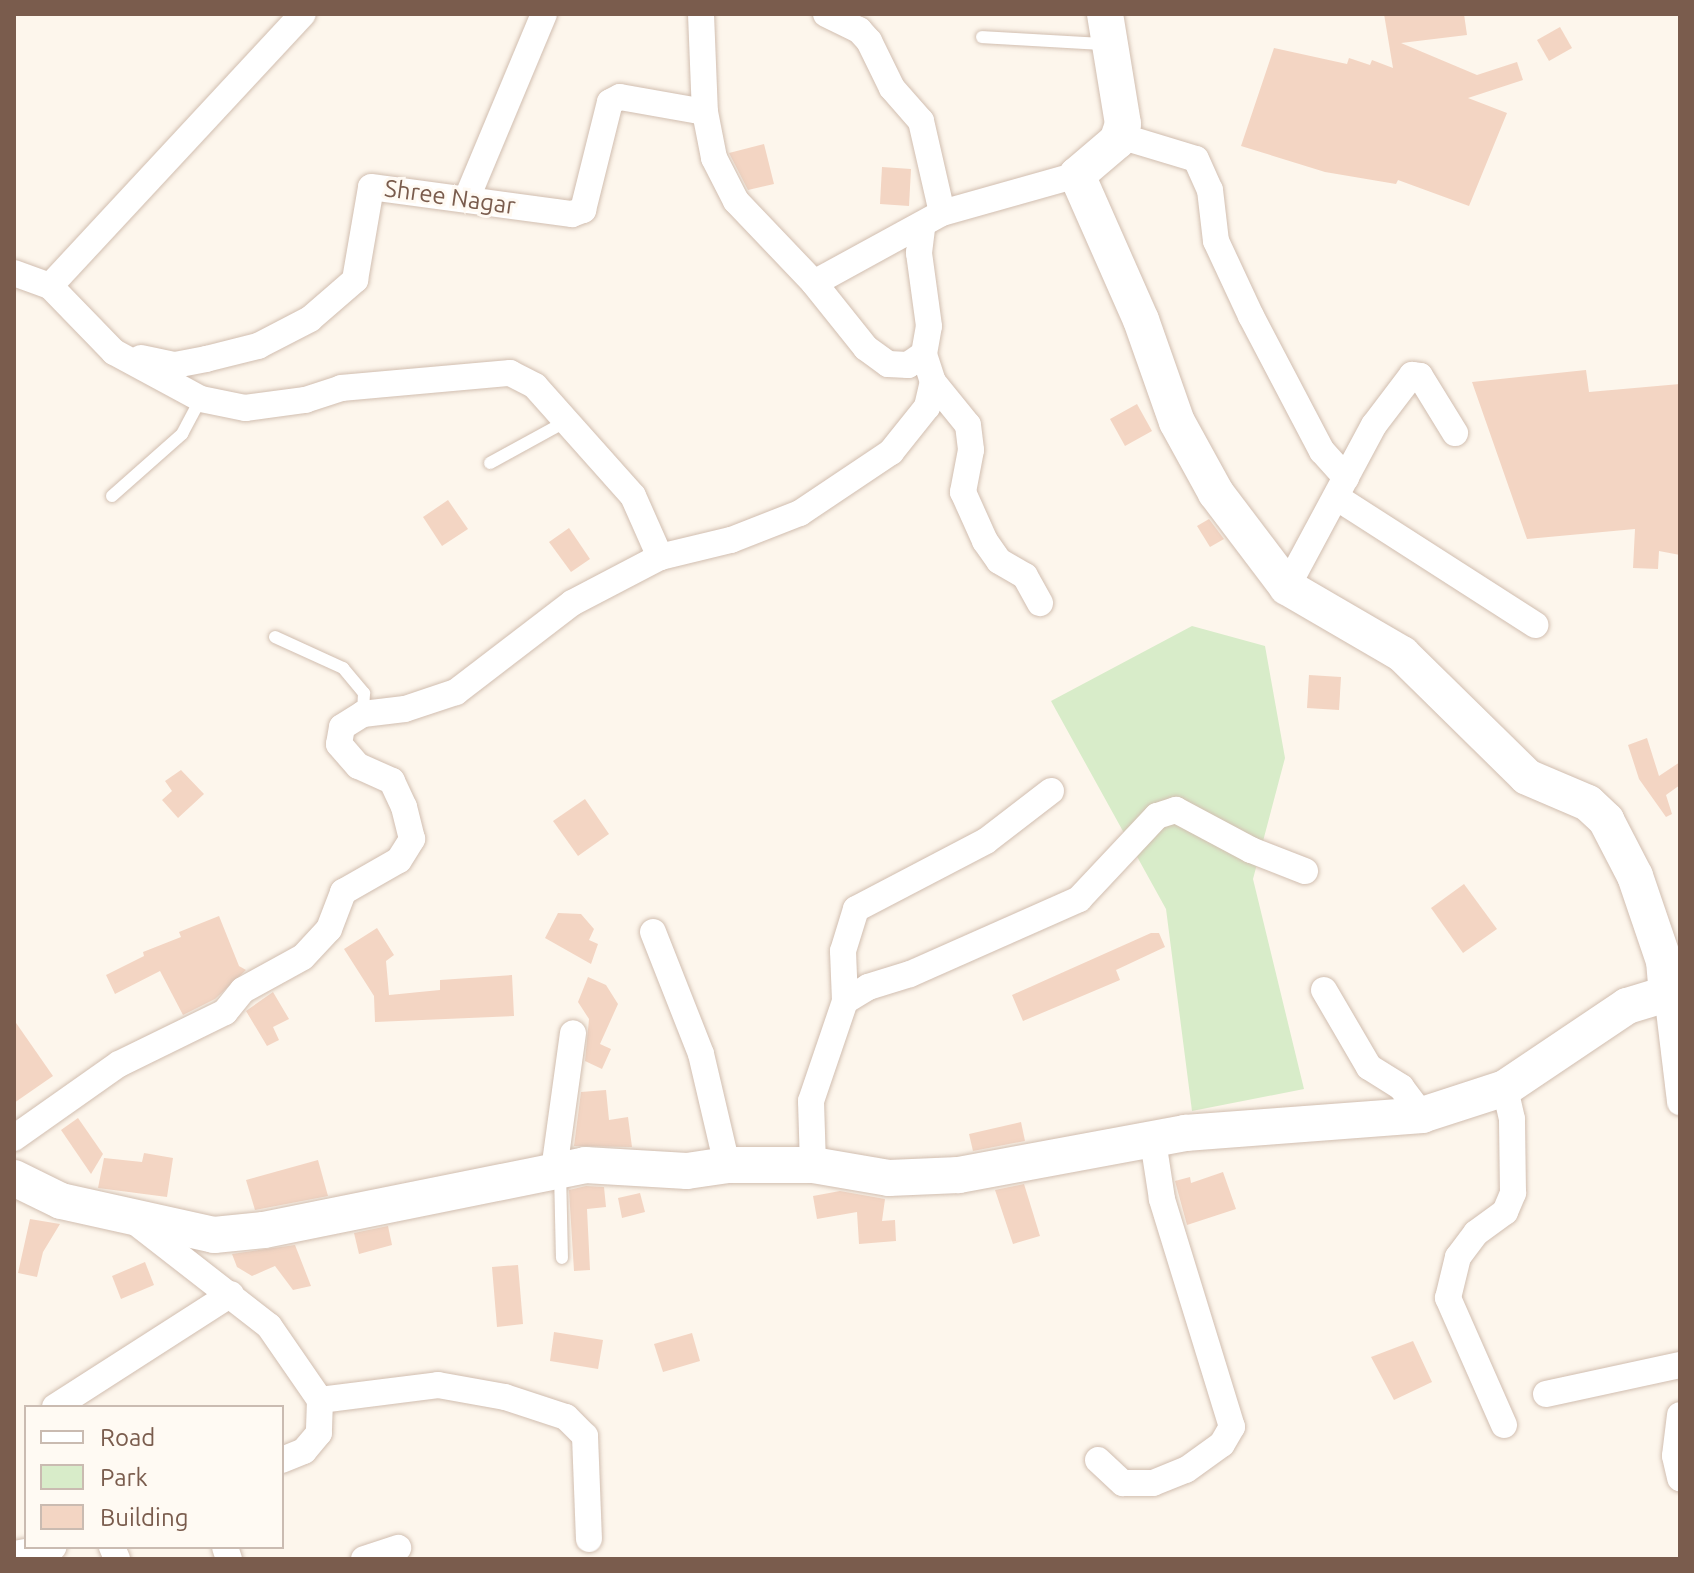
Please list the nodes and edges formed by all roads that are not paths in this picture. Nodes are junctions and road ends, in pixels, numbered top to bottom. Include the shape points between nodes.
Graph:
1 (303, 14) edge
2 (544, 14) edge
3 (701, 14) edge
4 (826, 14) edge
5 (1106, 29) edge
6 (982, 37) dead end
7 (705, 112) junction
8 (1120, 136) junction
9 (1077, 175) junction
10 (467, 198) junction
11 (932, 220) junction
12 (14, 273) edge
13 (814, 283) junction
14 (50, 286) junction
15 (114, 352) junction
16 (924, 354) junction
17 (933, 382) junction
18 (201, 399) junction
19 (565, 422) junction
20 (1455, 433) dead end
21 (490, 463) dead end
22 (1341, 487) junction
23 (112, 496) dead end
24 (660, 557) junction
25 (1287, 587) junction
26 (1040, 603) dead end
27 (1535, 625) dead end
28 (275, 637) dead end
29 (363, 714) junction
30 (1051, 791) dead end
31 (1305, 871) dead end
32 (653, 932) dead end
33 (1673, 976) edge
34 (1324, 990) dead end
35 (845, 1001) junction
36 (573, 1033) dead end
37 (1505, 1088) junction
38 (1680, 1102) edge
39 (1422, 1115) junction
40 (14, 1138) edge
41 (1153, 1141) junction
42 (727, 1165) junction
43 (813, 1165) junction
44 (557, 1169) junction
45 (14, 1178) edge
46 (131, 1219) junction
47 (562, 1258) dead end
48 (231, 1294) junction
49 (1680, 1365) edge
50 (1546, 1394) dead end
51 (320, 1400) junction
52 (58, 1405) edge
53 (1680, 1415) edge
54 (1504, 1425) dead end
55 (284, 1459) edge
56 (1098, 1460) dead end
57 (1680, 1478) edge
58 (589, 1539) dead end
59 (398, 1548) dead end
60 (42, 1549) edge
61 (14, 1554) edge
62 (364, 1559) edge

1 - 14 street
2 - 10 street
3 - 7 street
4 - 11 street via 869,41 892,88 921,121
5 - 6 lane
5 - 8 street via 1119,89
7 - 10 street, Shree Nagar via 620,97 610,102 583,210 572,214
7 - 13 street via 714,158 736,201
8 - 9 street
8 - 22 street via 1196,159 1210,190 1216,241
9 - 11 street
9 - 25 street via 1141,320 1177,422 1216,493
10 - 15 street, Shree Nagar via 371,187 355,280 310,319 258,346 175,365
11 - 13 street
11 - 16 street via 919,253 929,326
12 - 14 street
13 - 16 street via 866,348 888,364 908,365
14 - 15 street
15 - 18 street
16 - 17 street
17 - 24 street via 927,407 891,452 800,513 731,540
17 - 26 street via 968,425 971,450 963,492 985,541 999,561 1025,576
18 - 19 street via 245,408 305,400 341,388 510,373 535,386
18 - 23 lane via 182,434
19 - 21 lane
19 - 24 street via 633,496
20 - 22 street via 1420,376 1412,375 1374,425
22 - 25 street
22 - 27 street
24 - 29 street via 572,603 456,692 405,709
25 - 33 street via 1402,654 1527,777 1588,803 1606,820 1620,840
28 - 29 lane via 343,668 364,693
29 - 40 street via 342,727 339,744 358,766 392,781 412,839 399,860 343,892 329,929 303,957 243,990 225,1012 119,1064
30 - 35 street via 986,841 856,909 843,951
31 - 35 street via 1251,850 1176,810 1157,816 1079,899
32 - 42 street via 701,1054
33 - 37 street
33 - 38 street
34 - 39 street via 1369,1067 1401,1087
35 - 43 street via 811,1101
36 - 44 street
37 - 39 street
37 - 54 street via 1512,1119 1513,1193 1505,1212 1476,1233 1458,1257 1448,1298
39 - 41 street via 1185,1133
41 - 43 street via 959,1175 889,1178
41 - 56 street via 1162,1199 1232,1427 1222,1444 1186,1470 1153,1483 1123,1483
42 - 43 street
42 - 44 street via 687,1171 585,1165
44 - 46 street via 264,1230 214,1235
44 - 47 lane
45 - 46 street via 61,1201
46 - 48 street
48 - 51 street via 269,1326
48 - 52 street
49 - 50 street
51 - 55 street via 319,1433 304,1451
51 - 58 street via 438,1385 505,1397 566,1417 585,1436
53 - 57 street via 1675,1456
59 - 62 street
60 - 61 street

